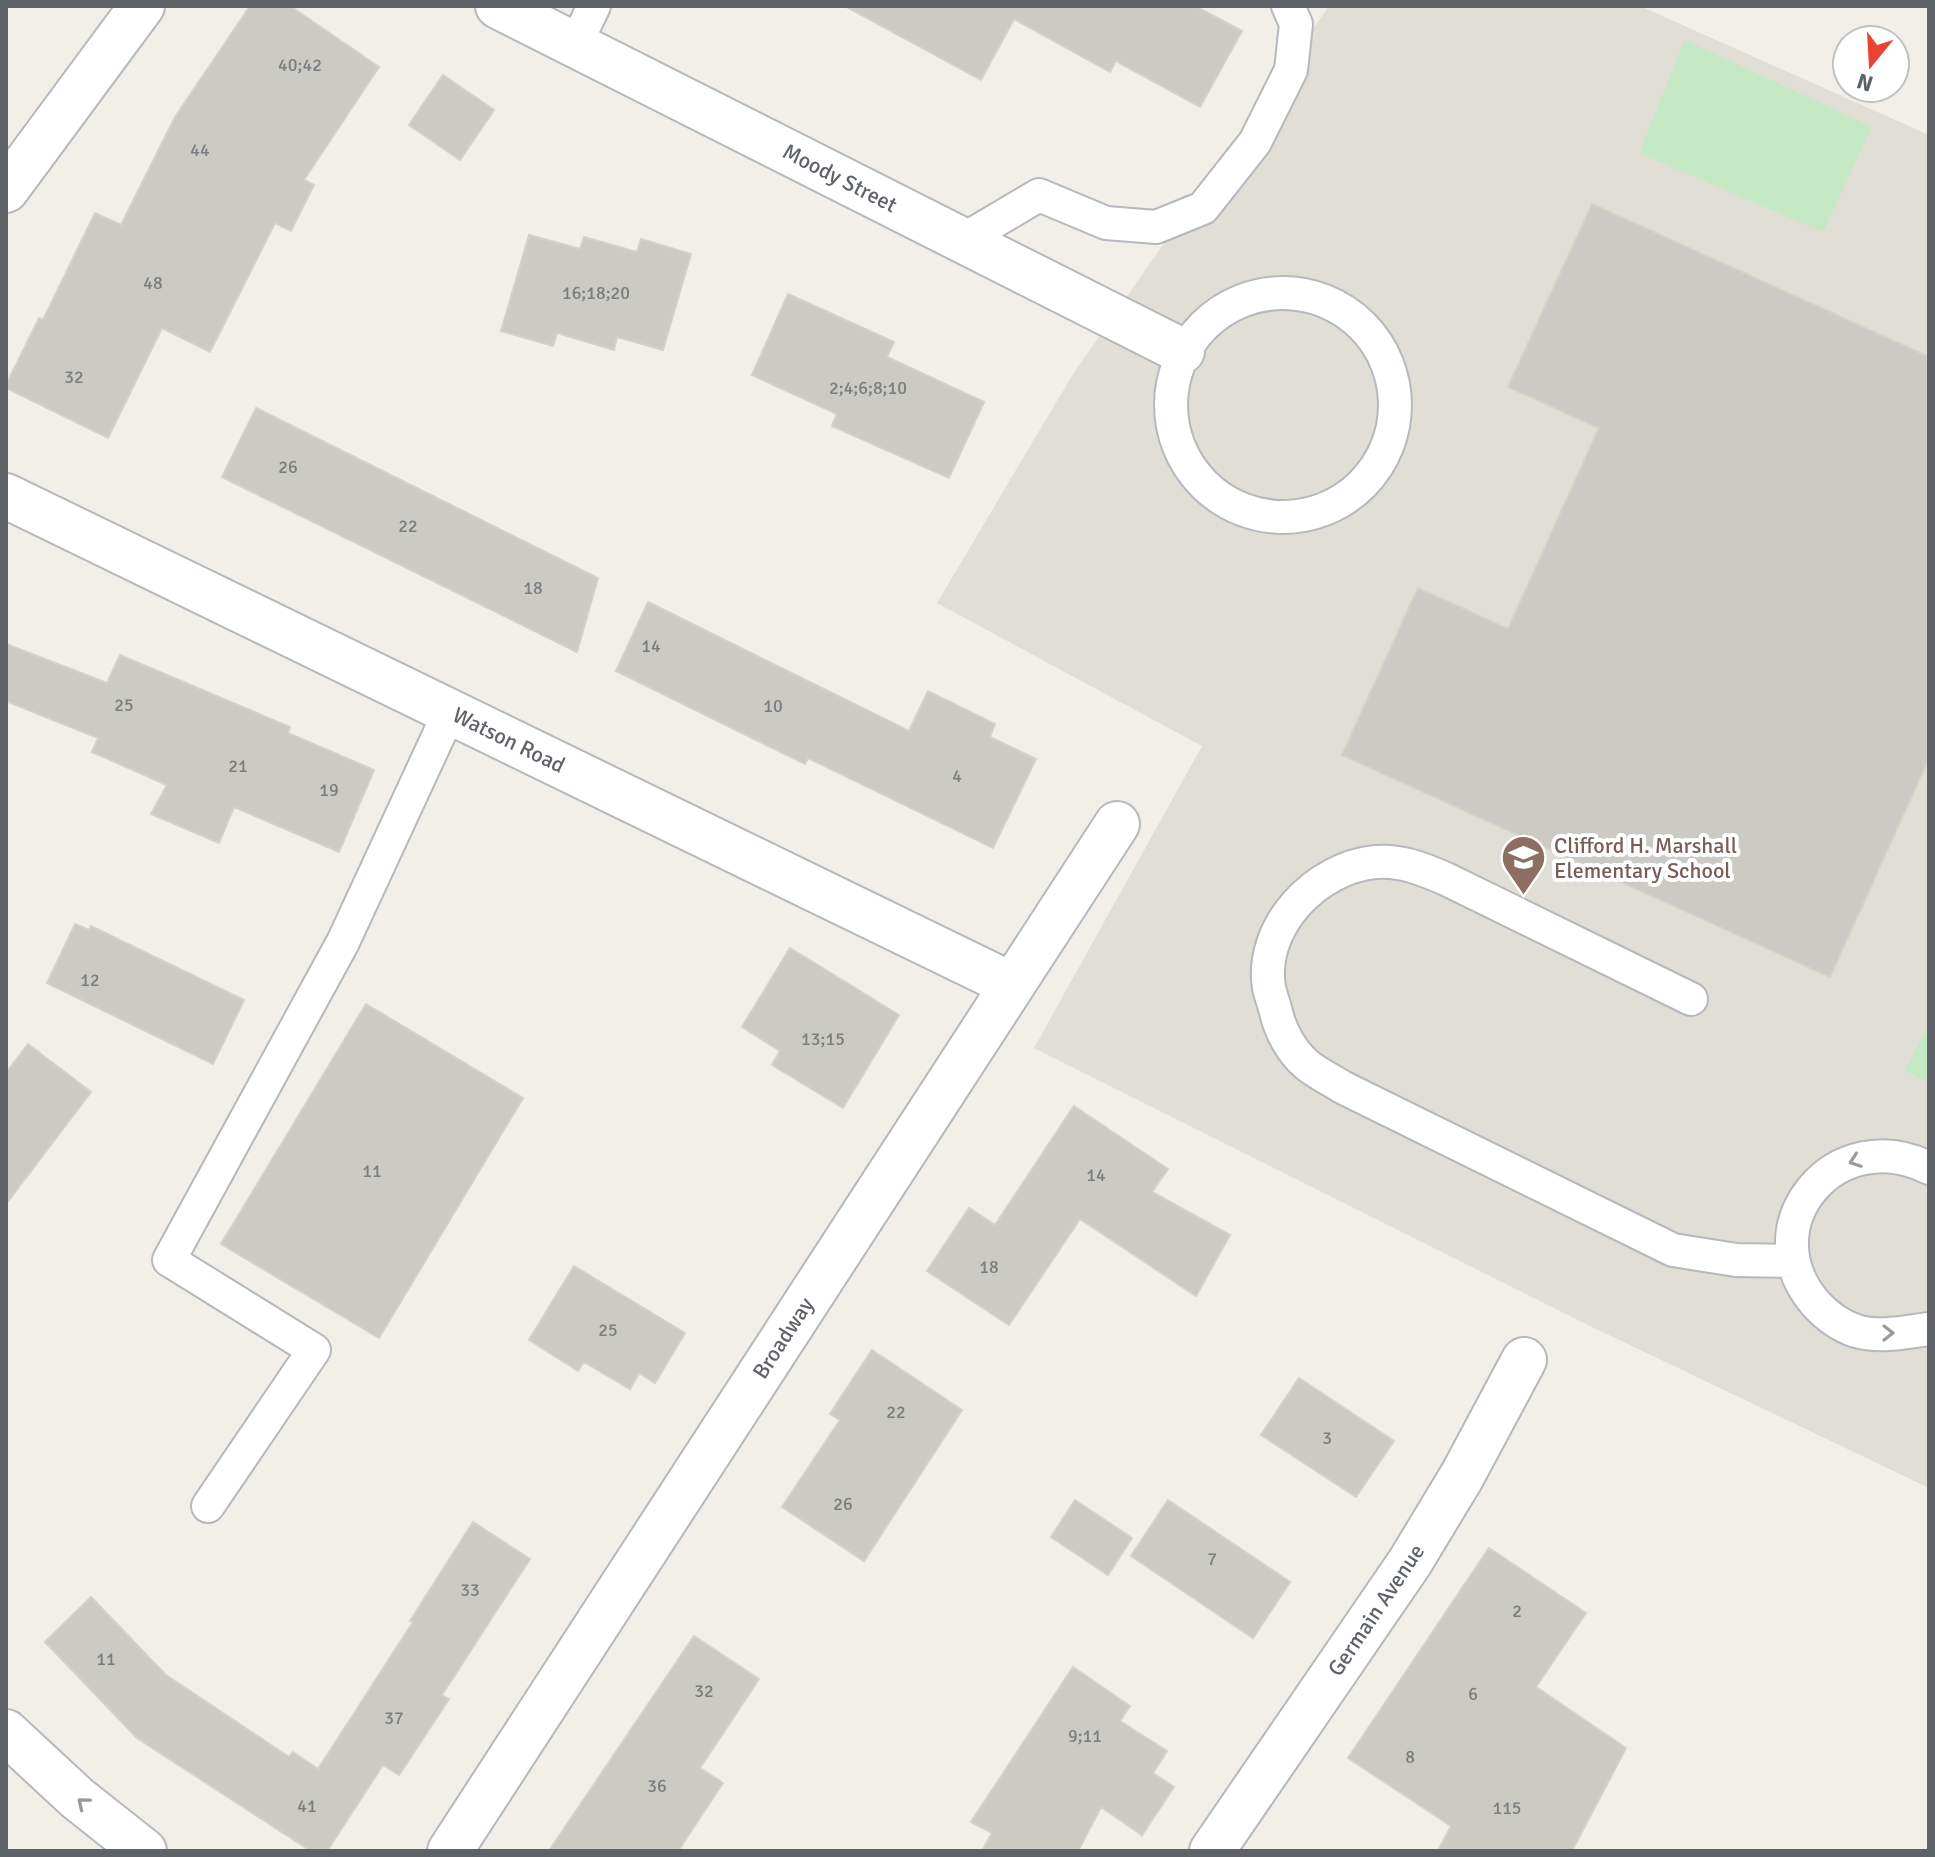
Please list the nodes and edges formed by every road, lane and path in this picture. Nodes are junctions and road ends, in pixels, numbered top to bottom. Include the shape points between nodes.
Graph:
1 (142, 6) edge
2 (498, 6) edge
3 (594, 6) edge
4 (1288, 6) edge
5 (575, 45) junction
6 (6, 190) edge
7 (963, 240) junction
8 (1182, 351) junction
9 (6, 496) edge
10 (450, 711) junction
11 (1117, 824) dead end
12 (1012, 985) junction
13 (1691, 999) dead end
14 (1929, 1168) edge
15 (1793, 1261) junction
16 (1929, 1329) edge
17 (1524, 1360) dead end
18 (208, 1506) dead end
19 (6, 1732) edge
20 (144, 1851) edge
21 (450, 1851) edge
22 (1212, 1851) edge

1 - 6 street
2 - 5 street, Moody Street
3 - 5 lane
4 - 7 lane via 1296,24 1291,70 1255,142 1203,208 1156,227 1106,223 1039,195
5 - 7 street, Moody Street
7 - 8 street, Moody Street
8 - 8 lane via 1171,387 1171,424 1192,473 1220,499 1255,515 1295,517 1333,506 1372,475 1391,438 1395,398 1386,359 1362,324 1337,306 1299,293 1260,294 1207,320
9 - 10 street, Watson Road
10 - 12 street, Watson Road
10 - 18 lane via 343,942 169,1260 314,1350
11 - 12 street, Broadway
12 - 21 street, Broadway
13 - 15 lane via 1446,879 1412,865 1376,862 1340,870 1312,888 1287,915 1272,949 1269,986 1280,1030 1305,1063 1342,1087 1673,1250 1736,1260
14 -> 15 lane via 1910,1158 1881,1154 1853,1159 1821,1179 1803,1201 1793,1229
15 -> 16 lane via 1804,1290 1827,1316 1857,1331 1891,1335
17 - 22 street, Germain Avenue via 1410,1562
20 -> 19 street

